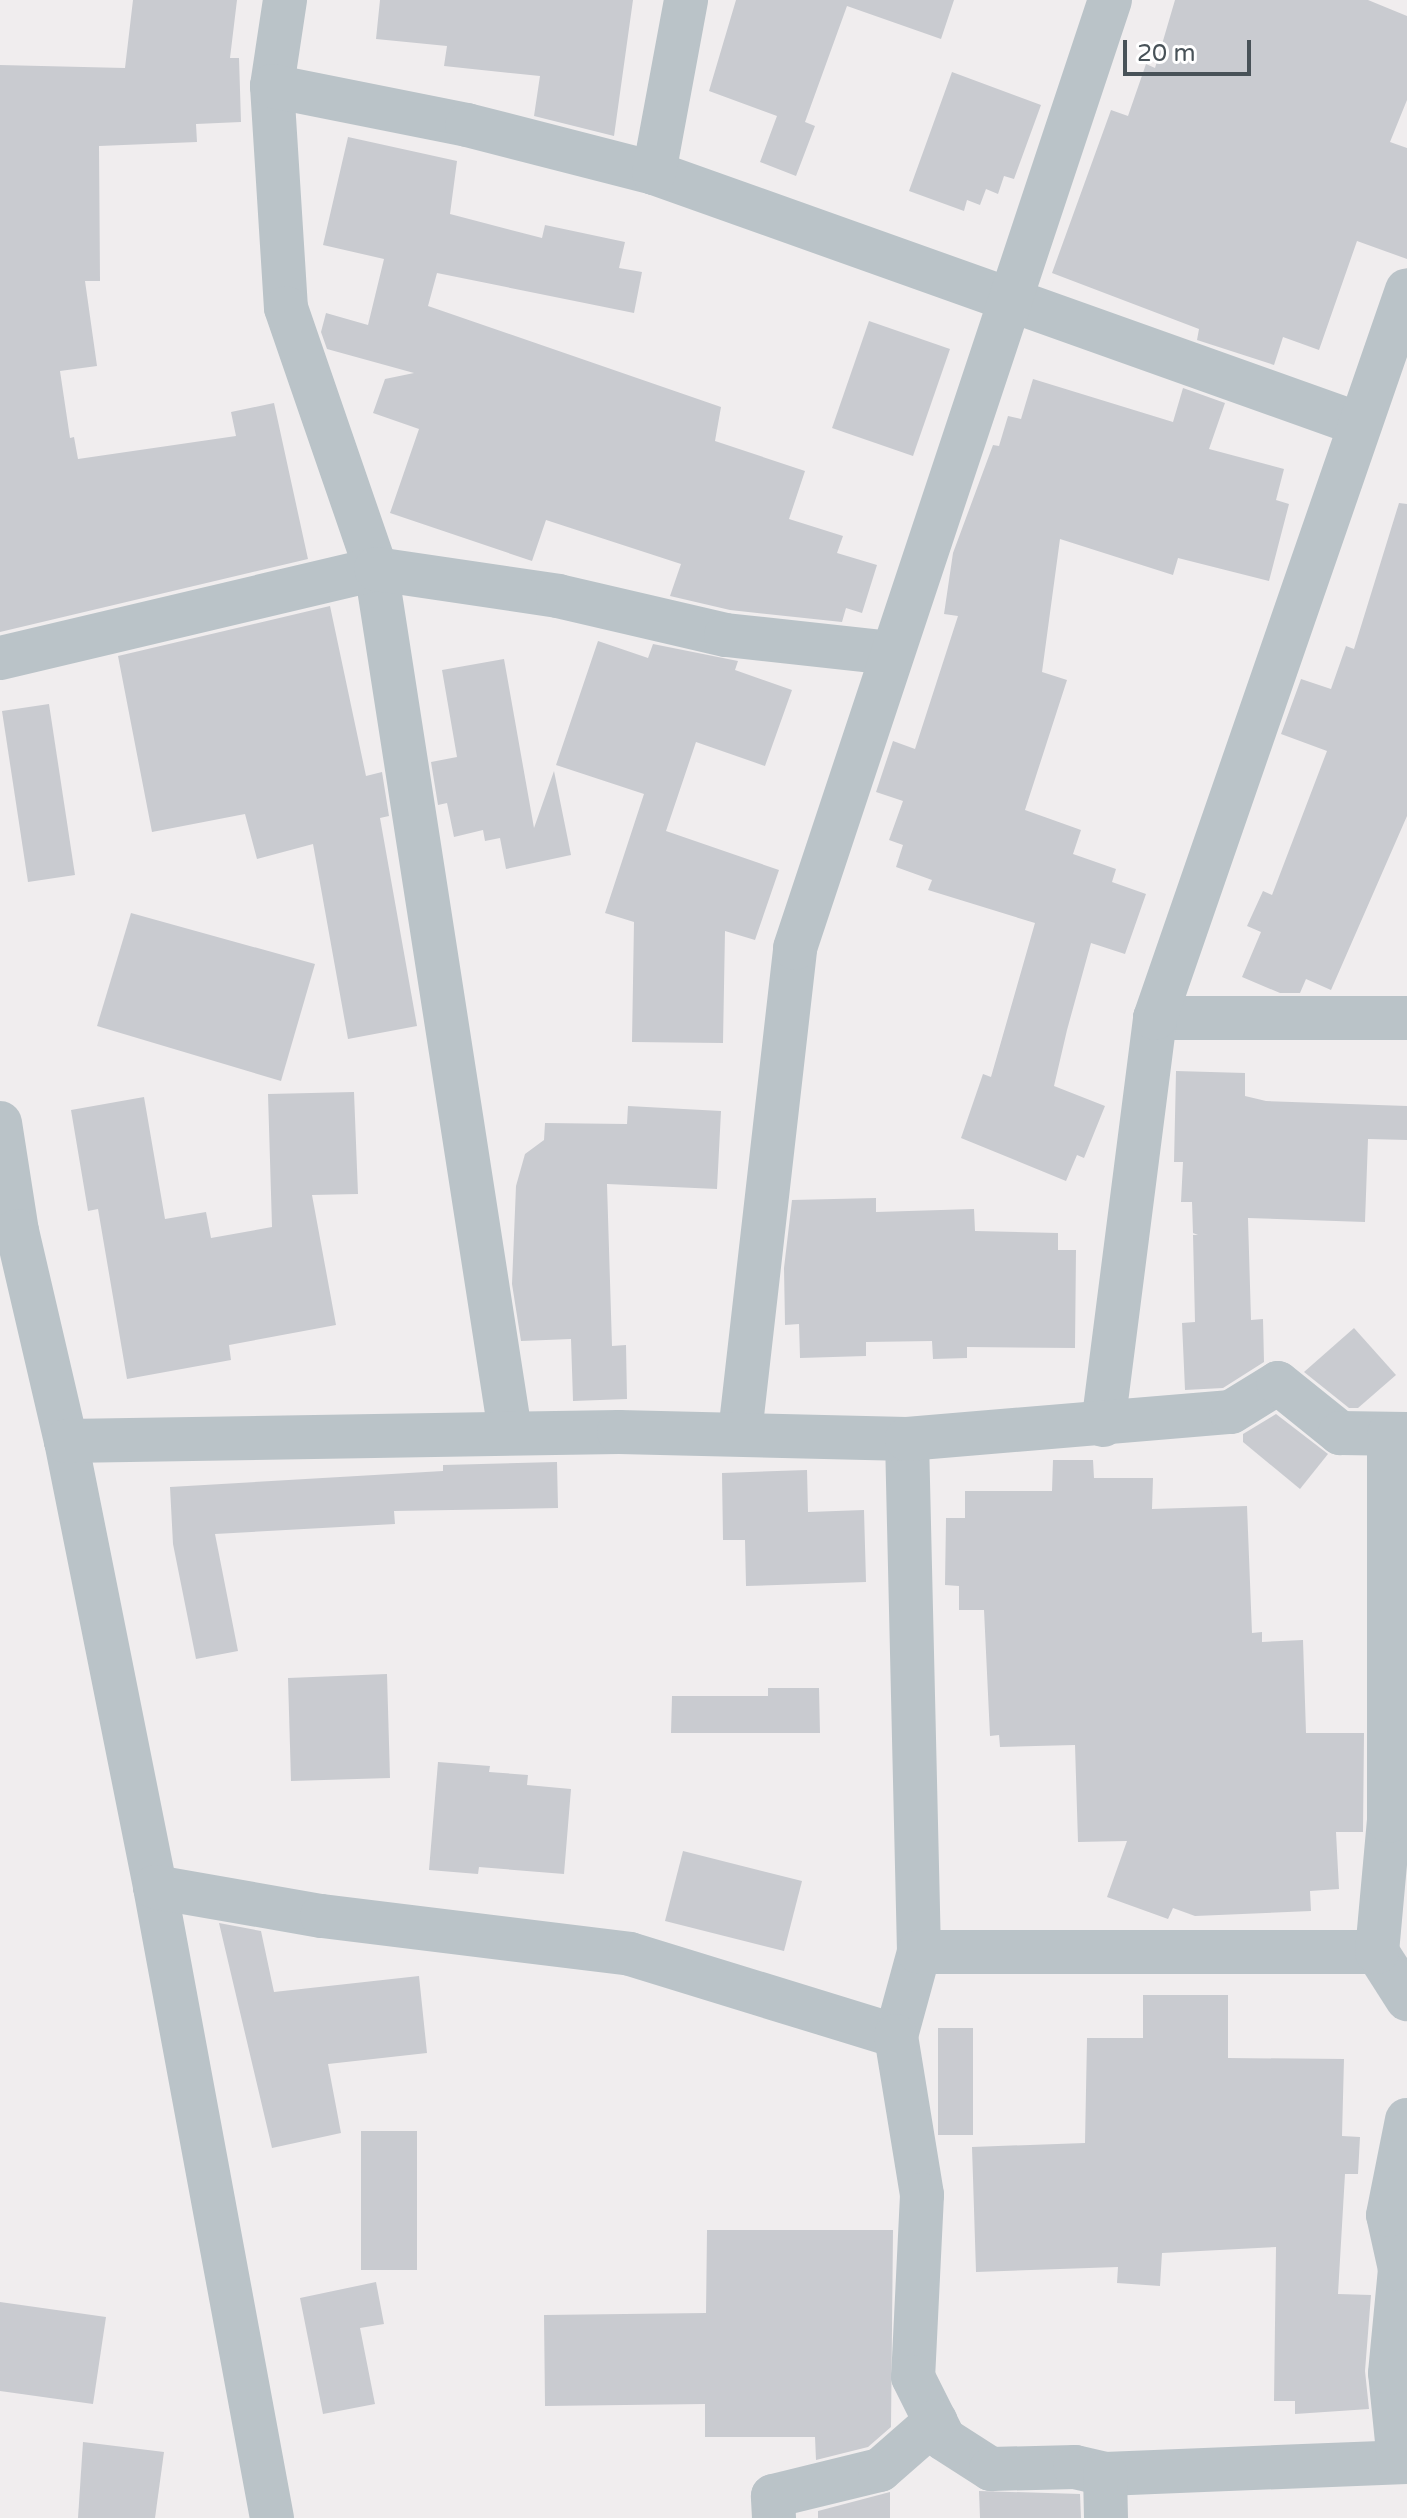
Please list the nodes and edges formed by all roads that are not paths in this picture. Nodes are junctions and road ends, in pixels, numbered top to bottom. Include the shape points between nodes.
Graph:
1 (285, 0) edge
2 (686, 0) edge
3 (1110, 0) edge
4 (272, 86) junction
5 (654, 173) junction
6 (1407, 290) edge
7 (1006, 301) junction
8 (1359, 424) junction
9 (376, 569) junction
10 (892, 653) junction
11 (0, 658) edge
12 (1155, 1018) junction
13 (1407, 1018) edge
14 (0, 1123) edge
15 (1103, 1425) junction
16 (510, 1432) junction
17 (740, 1433) junction
18 (1398, 1434) edge
19 (907, 1439) junction
20 (66, 1441) junction
21 (155, 1887) junction
22 (919, 1952) junction
23 (1377, 1952) junction
24 (1407, 1999) edge
25 (896, 2036) junction
26 (1407, 2120) edge
27 (936, 2421) junction
28 (1403, 2461) edge
29 (1105, 2474) junction
30 (272, 2518) edge
31 (774, 2518) edge
32 (1106, 2518) edge

1 - 4 street
2 - 5 street
3 - 7 street
4 - 5 street via 467,125
4 - 9 street via 286,308
5 - 7 street
6 - 8 street
7 - 8 street
7 - 10 street
8 - 12 street
9 - 10 street via 558,596 726,635
9 - 11 street
9 - 16 street
10 - 17 street via 795,948
12 - 13 street
12 - 15 street
14 - 20 street via 17,1231
15 - 18 street via 1231,1412 1278,1383 1340,1433
15 - 19 street
16 - 17 street
16 - 20 street
17 - 19 street
18 - 23 street via 1389,1821
19 - 22 street
20 - 21 street
21 - 25 street via 322,1916 630,1954
21 - 30 street
22 - 23 street
22 - 25 street
23 - 24 street
25 - 27 street via 922,2195 913,2377
26 - 28 street via 1388,2215 1400,2269 1390,2373
27 - 29 street via 944,2439 991,2469 1075,2467
27 - 31 street via 880,2470 773,2496
28 - 29 street
29 - 32 street

